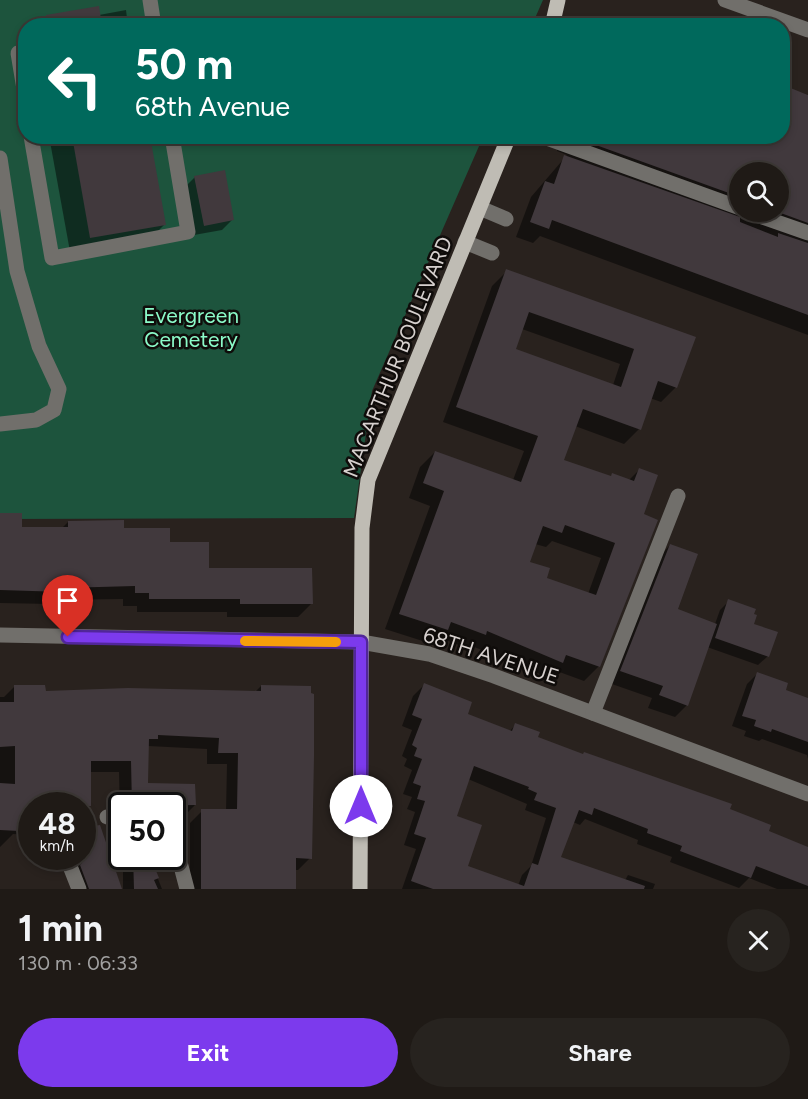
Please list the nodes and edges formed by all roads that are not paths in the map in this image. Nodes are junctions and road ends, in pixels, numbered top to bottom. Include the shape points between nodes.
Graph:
1 (150, 0) edge
2 (558, 0) edge
3 (725, 0) edge
4 (153, 18) edge
5 (554, 18) edge
6 (775, 18) edge
7 (790, 23) edge
8 (808, 30) edge
9 (33, 144) edge
10 (173, 144) edge
11 (506, 144) edge
12 (563, 144) edge
13 (0, 158) edge
14 (729, 204) edge
15 (480, 208) junction
16 (506, 219) dead end
17 (777, 222) edge
18 (808, 233) edge
19 (465, 242) junction
20 (492, 254) dead end
21 (0, 424) edge
22 (678, 496) dead end
23 (0, 635) edge
24 (361, 642) junction
25 (593, 713) junction
26 (808, 794) edge
27 (72, 870) edge
28 (183, 870) edge
29 (79, 889) edge
30 (188, 889) edge
31 (360, 889) edge

1 - 4 street
2 - 5 main road
3 - 6 street
7 - 8 street
9 - 10 street via 52,258 188,232
11 - 15 main road, MACARTHUR BOULEVARD
12 - 14 street
13 - 21 street via 17,271 39,346 59,389 54,410 36,420
15 - 16 street
15 - 19 main road, MACARTHUR BOULEVARD
17 - 18 street
19 - 20 street
19 - 24 main road, MACARTHUR BOULEVARD via 368,480 362,528
22 - 25 street
23 - 24 street, 68TH AVENUE
24 - 25 street, 68TH AVENUE via 429,654
24 - 31 main road, MACARTHUR BOULEVARD
25 - 26 street, 68TH AVENUE
27 - 29 street
28 - 30 street

